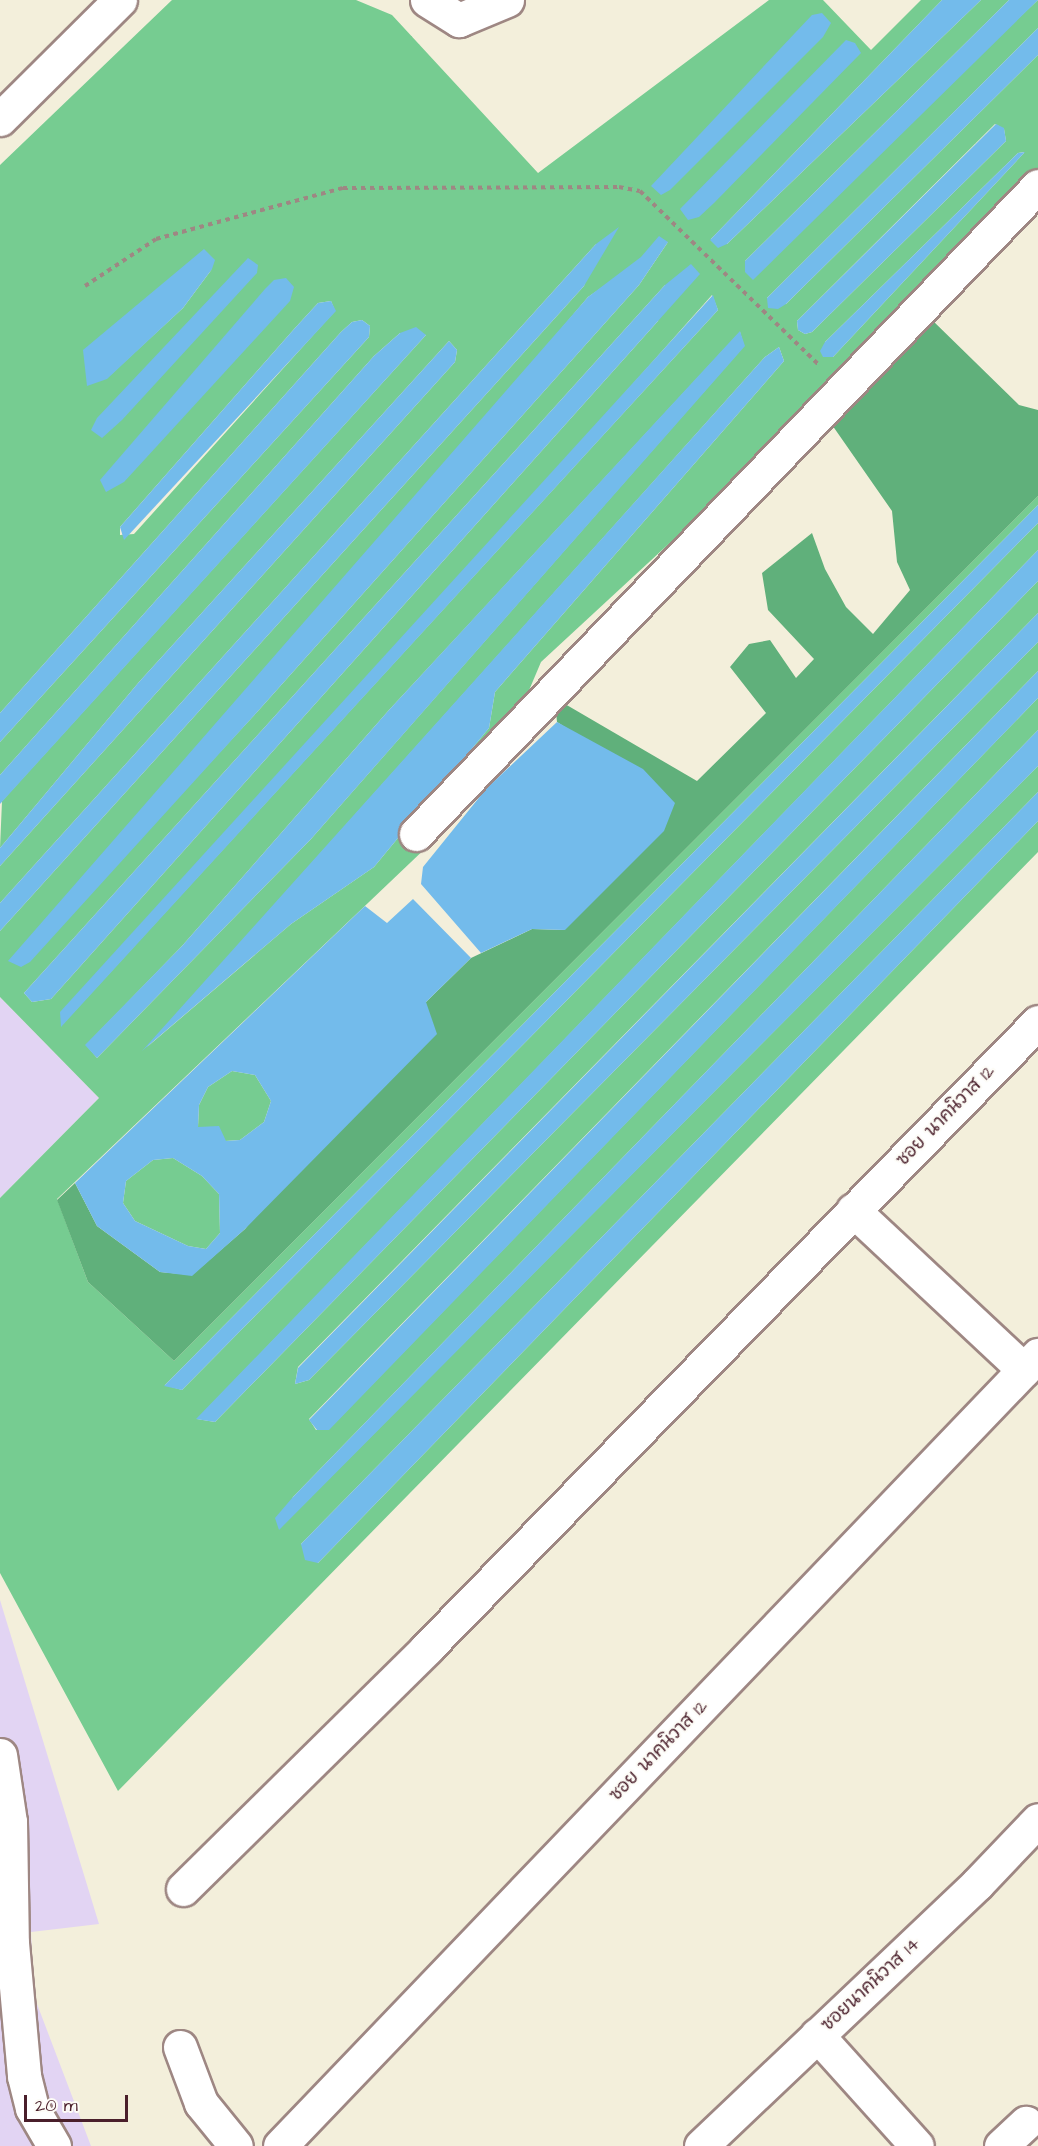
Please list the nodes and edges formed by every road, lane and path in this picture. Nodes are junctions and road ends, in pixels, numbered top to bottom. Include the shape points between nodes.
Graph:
1 (120, 0) edge
2 (427, 0) edge
3 (507, 0) edge
4 (0, 119) edge
5 (1038, 186) edge
6 (85, 286) dead end
7 (844, 388) junction
8 (416, 834) dead end
9 (1038, 1022) edge
10 (853, 1210) junction
11 (1031, 1362) edge
12 (0, 1755) edge
13 (1038, 1820) edge
14 (5, 1827) edge
15 (183, 1889) dead end
16 (817, 2035) junction
17 (180, 2047) dead end
18 (1026, 2123) dead end
19 (54, 2146) edge
20 (236, 2146) edge
21 (280, 2146) edge
22 (701, 2146) edge
23 (917, 2146) edge
24 (1001, 2146) edge

1 - 4 street
2 - 3 street via 459,20
5 - 7 street
6 - 7 path via 156,239 344,188 619,187 640,191
7 - 8 street
9 - 10 street, ซอย นาคนิวาส 12
10 - 11 street
10 - 15 street, ซอย นาคนิวาส 12 via 426,1649
11 - 21 street, ซอย นาคนิวาส 12
12 - 14 street
13 - 16 street, ซอยนาคนิวาส 14
14 - 19 street via 24,2076 32,2108
16 - 22 street, ซอยนาคนิวาส 14
16 - 23 street
17 - 20 street via 201,2103
18 - 24 street

